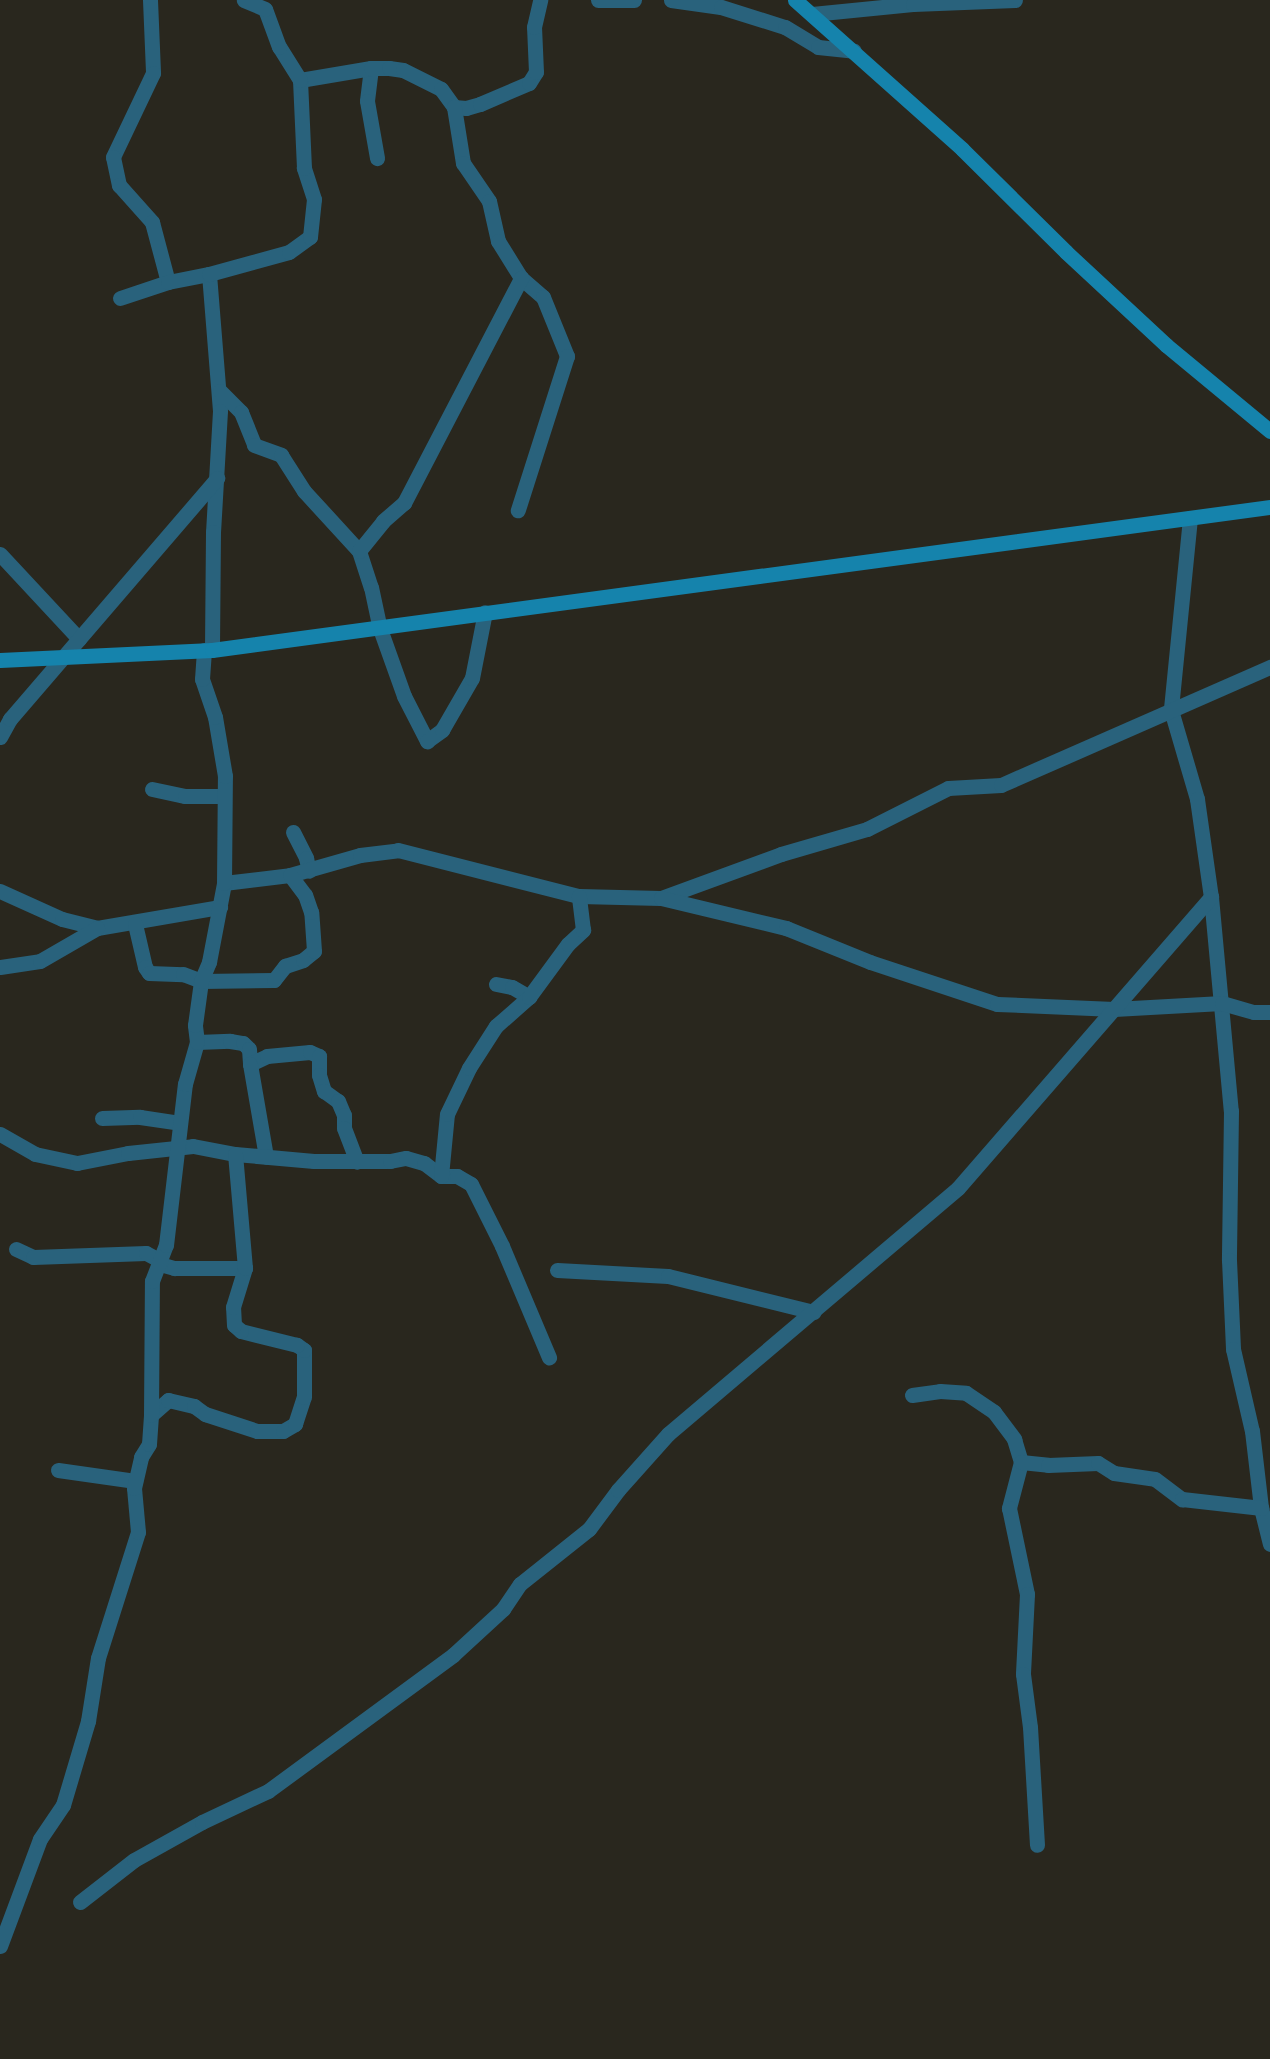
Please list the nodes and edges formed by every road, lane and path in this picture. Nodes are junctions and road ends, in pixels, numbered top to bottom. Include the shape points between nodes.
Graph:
1 (150, 0) edge
2 (244, 0) edge
3 (540, 0) edge
4 (598, 0) edge
5 (634, 0) edge
6 (671, 0) edge
7 (795, 0) edge
8 (1016, 0) edge
9 (268, 4) edge
10 (812, 14) junction
11 (854, 51) junction
12 (371, 68) junction
13 (300, 80) junction
14 (454, 107) junction
15 (377, 158) dead end
16 (209, 274) junction
17 (521, 278) junction
18 (168, 282) junction
19 (120, 298) dead end
20 (220, 391) junction
21 (1270, 431) edge
22 (217, 478) junction
23 (1270, 507) edge
24 (518, 510) dead end
25 (1190, 518) junction
26 (359, 551) junction
27 (0, 554) edge
28 (485, 612) junction
29 (380, 626) junction
30 (79, 639) junction
31 (208, 650) junction
32 (63, 657) junction
33 (0, 660) edge
34 (1270, 667) edge
35 (1171, 710) junction
36 (0, 737) edge
37 (152, 789) dead end
38 (223, 796) junction
39 (293, 832) dead end
40 (309, 871) junction
41 (290, 875) junction
42 (224, 883) junction
43 (0, 891) edge
44 (579, 896) junction
45 (1211, 897) junction
46 (661, 898) junction
47 (220, 907) junction
48 (135, 924) junction
49 (97, 928) junction
50 (0, 967) edge
51 (201, 981) junction
52 (496, 984) dead end
53 (529, 997) junction
54 (1222, 1003) junction
55 (1114, 1009) junction
56 (1270, 1012) edge
57 (197, 1042) junction
58 (250, 1064) junction
59 (102, 1118) dead end
60 (180, 1123) junction
61 (0, 1134) edge
62 (177, 1146) junction
63 (235, 1154) junction
64 (266, 1157) junction
65 (357, 1162) junction
66 (441, 1176) junction
67 (16, 1249) dead end
68 (160, 1262) junction
69 (245, 1268) junction
70 (557, 1270) dead end
71 (814, 1312) junction
72 (549, 1357) dead end
73 (912, 1395) dead end
74 (151, 1415) junction
75 (1021, 1462) junction
76 (58, 1470) dead end
77 (135, 1481) junction
78 (1261, 1508) junction
79 (1270, 1544) edge
80 (1037, 1845) dead end
81 (80, 1902) dead end
82 (0, 1947) edge

1 - 18 street via 153,73 112,157 119,184 152,222
2 - 9 street
3 - 14 street via 534,27 536,72 529,83 480,104
4 - 5 street
6 - 11 street via 721,8 785,27 818,47
7 - 10 street
8 - 10 street via 913,4
9 - 13 street via 279,46
10 - 11 street
11 - 21 street via 1166,345
12 - 13 street
12 - 14 street via 404,70 441,89
12 - 15 street via 367,101
13 - 16 street via 304,168 314,199 310,237 289,252
14 - 17 street via 463,163 489,201 498,241
16 - 18 street
16 - 20 street
17 - 24 street via 543,297 567,356
17 - 26 street via 404,503 383,521
18 - 19 street
20 - 22 street
20 - 26 street via 241,412 254,446 281,455 304,491
22 - 30 street
22 - 31 street
23 - 25 street
25 - 28 street
25 - 35 street
26 - 29 street
27 - 30 street
28 - 29 street
28 - 29 street via 472,678 442,730 427,741 404,696
29 - 31 street
30 - 32 street
31 - 32 street
31 - 38 street via 202,680 215,717 225,776
32 - 33 street
32 - 36 street via 10,718
34 - 35 street
35 - 45 street via 1197,799
35 - 46 street via 1001,785 948,788 867,829 781,854
37 - 38 street via 185,796
38 - 42 street
39 - 40 street
40 - 41 street
40 - 44 street via 360,855 398,850
41 - 42 street
41 - 51 street via 312,912 314,951 285,966 274,980
42 - 47 street
43 - 49 street via 62,919
44 - 46 street
44 - 53 street via 583,930
45 - 54 street
45 - 55 street
46 - 55 street via 786,928 870,962 997,1004
47 - 48 street
47 - 51 street via 209,962
48 - 49 street
48 - 51 street via 148,973 183,974
49 - 50 street via 40,961
51 - 57 street via 195,1025
52 - 53 street via 512,987
53 - 66 street via 496,1026 469,1068 447,1114
54 - 55 street
54 - 56 street
54 - 78 street via 1232,1111 1228,1260 1233,1349 1252,1431
55 - 71 street via 958,1188
57 - 58 street via 243,1043 249,1049
57 - 60 street via 185,1084
58 - 64 street
58 - 65 street via 267,1056 310,1052 319,1056 318,1075 324,1091 338,1101
59 - 60 street via 140,1117
60 - 62 street
61 - 62 street via 35,1154 77,1163
62 - 63 street
62 - 68 street via 166,1245
63 - 64 street
63 - 69 street
64 - 65 street
65 - 66 street via 406,1158 424,1163
66 - 72 street via 457,1176 471,1184
67 - 68 street via 33,1257 146,1253
68 - 69 street via 174,1268
68 - 74 street via 152,1281
69 - 74 street via 233,1307 234,1324 241,1331 304,1350 304,1397 295,1424 283,1431 257,1431 168,1400
70 - 71 street via 668,1276
71 - 81 street via 668,1434 589,1529 520,1584 503,1609 453,1655 268,1791 148,1851
73 - 75 street via 966,1393 994,1412 1014,1439
74 - 77 street via 149,1444
75 - 78 street via 1098,1462 1114,1473 1155,1479 1182,1499
75 - 80 street via 1008,1508 1027,1594 1023,1674
76 - 77 street
77 - 82 street via 138,1532 98,1658 88,1721 63,1805 40,1839
78 - 79 street

